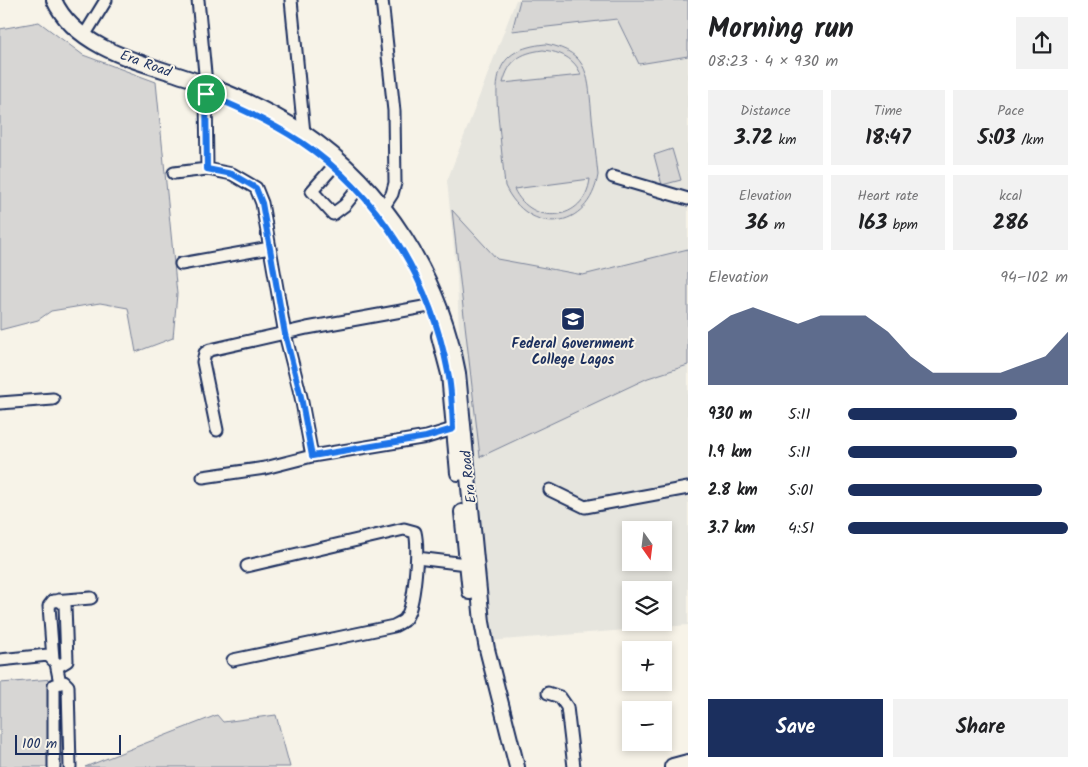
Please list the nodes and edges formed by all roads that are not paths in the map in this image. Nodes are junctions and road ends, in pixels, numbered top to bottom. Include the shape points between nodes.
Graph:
1 (46, 0) edge
2 (54, 0) edge
3 (106, 0) edge
4 (198, 0) edge
5 (291, 0) edge
6 (382, 0) edge
7 (84, 36) junction
8 (206, 89) junction
9 (304, 133) junction
10 (333, 167) junction
11 (207, 169) junction
12 (174, 173) dead end
13 (613, 177) dead end
14 (358, 190) junction
15 (688, 199) edge
16 (383, 208) junction
17 (270, 248) junction
18 (411, 256) junction
19 (181, 264) dead end
20 (429, 306) junction
21 (285, 334) junction
22 (53, 399) dead end
23 (0, 403) edge
24 (453, 429) junction
25 (217, 430) dead end
26 (312, 456) junction
27 (203, 478) dead end
28 (688, 488) edge
29 (550, 490) dead end
30 (418, 558) junction
31 (466, 564) junction
32 (247, 566) dead end
33 (91, 598) dead end
34 (0, 660) edge
35 (233, 660) dead end
36 (55, 663) junction
37 (60, 683) junction
38 (548, 693) dead end
39 (688, 764) edge
40 (54, 767) edge
41 (70, 767) edge
42 (508, 767) edge
43 (518, 767) edge
44 (574, 767) edge
45 (673, 767) edge

1 - 8 main road via 66,28 85,45 146,73
2 - 7 main road, Era Road via 64,17
3 - 7 street
4 - 8 street
5 - 9 street
6 - 16 street via 394,111 395,183
7 - 8 main road, Era Road via 106,49
8 - 9 main road, Era Road via 260,109
8 - 10 main road via 301,142
8 - 11 street
9 - 16 main road, Era Road via 367,188
10 - 14 main road
10 - 14 street via 312,191 333,214
11 - 12 street
11 - 17 street via 232,174 256,188
13 - 15 street
14 - 18 main road
16 - 18 main road, Era Road via 405,238
17 - 19 street
17 - 21 street
18 - 20 main road
18 - 43 main road, Era Road via 437,300 455,355 482,622
20 - 21 street
20 - 24 main road via 449,374
21 - 25 street via 205,353 203,362
21 - 26 street
22 - 23 street
24 - 26 street via 426,437
24 - 31 main road
26 - 27 street
28 - 29 street via 585,507
30 - 31 street
30 - 32 street via 415,532 404,529
30 - 35 street via 410,605 405,619 394,626
31 - 42 main road via 480,649
33 - 36 street via 59,600 65,605 67,661
34 - 36 street via 48,655
36 - 37 street
37 - 40 street via 54,685 53,698
37 - 41 street via 68,686
38 - 44 street via 560,697 567,707
39 - 45 highway

